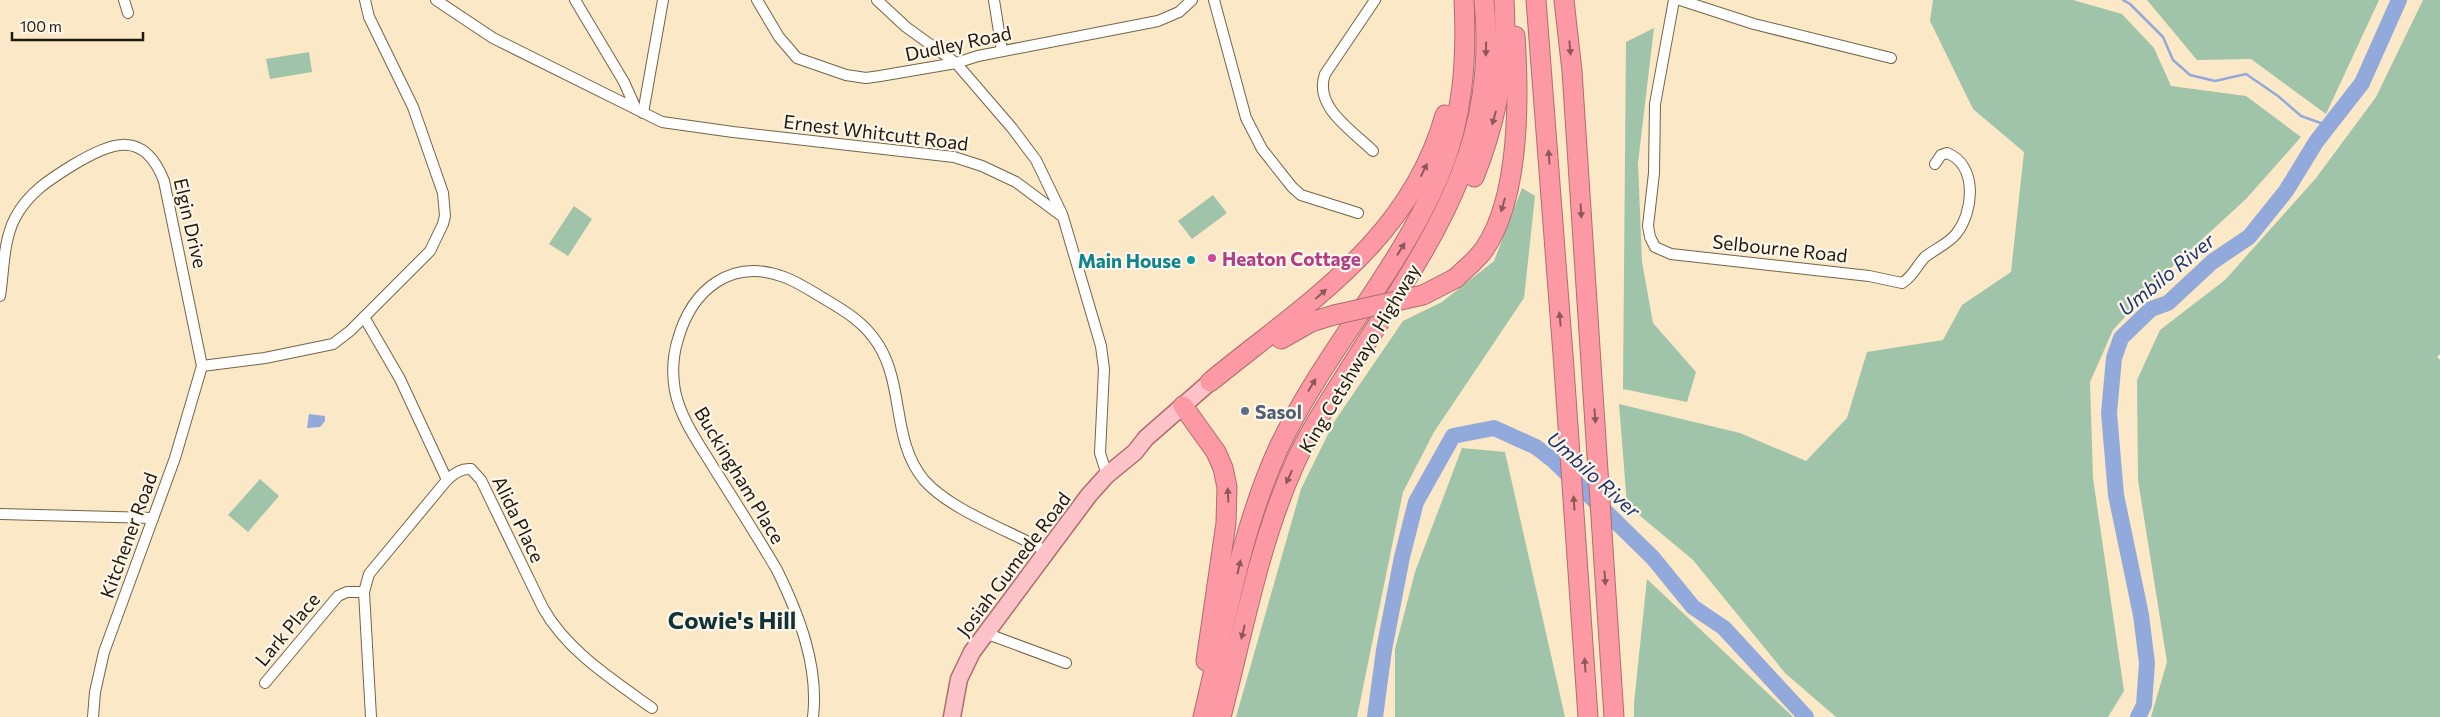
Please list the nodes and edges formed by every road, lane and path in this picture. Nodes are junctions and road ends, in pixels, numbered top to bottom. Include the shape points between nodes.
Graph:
1 (124, 0) edge
2 (436, 0) edge
3 (575, 0) edge
4 (663, 0) edge
5 (757, 0) edge
6 (877, 0) edge
7 (994, 0) edge
8 (1192, 0) edge
9 (1214, 0) edge
10 (1375, 0) edge
11 (1458, 0) edge
12 (1464, 0) edge
13 (1484, 0) edge
14 (1504, 0) edge
15 (1511, 0) edge
16 (1536, 0) edge
17 (1564, 0) edge
18 (1674, 0) edge
19 (1680, 0) edge
20 (367, 3) edge
21 (128, 13) dead end
22 (1002, 51) junction
23 (1891, 58) dead end
24 (956, 63) junction
25 (640, 111) junction
26 (1373, 151) dead end
27 (1935, 164) dead end
28 (1358, 214) dead end
29 (1063, 217) junction
30 (0, 296) edge
31 (364, 317) junction
32 (202, 366) junction
33 (1214, 386) junction
34 (1329, 402) junction
35 (1186, 410) junction
36 (1107, 475) junction
37 (447, 480) junction
38 (0, 514) edge
39 (153, 518) junction
40 (1046, 550) junction
41 (364, 592) junction
42 (985, 633) junction
43 (1066, 663) dead end
44 (265, 683) dead end
45 (652, 708) dead end
46 (1614, 714) edge
47 (1588, 715) edge
48 (93, 717) edge
49 (371, 717) edge
50 (812, 717) edge
51 (952, 717) edge
52 (1202, 717) edge
53 (1222, 717) edge

1 - 21 street
2 - 25 street, Ernest Whitcutt Road via 493,38
3 - 25 street
4 - 25 street
5 - 24 street, Dudley Road via 785,46 797,58 814,65 866,78
6 - 24 street via 900,22
7 - 22 street
8 - 22 street, Dudley Road via 1179,12 1158,21
9 - 28 street via 1246,118 1262,149 1301,195
10 - 26 street via 1325,74 1322,88 1335,114
33 -> 11 highway via 1349,269 1400,212 1431,155 1448,105 1458,45
52 -> 12 highway, King Cetshwayo Highway via 1245,544 1268,471 1304,398 1407,239 1440,174 1461,96 1465,64
13 -> 34 highway, King Cetshwayo Highway via 1486,49 1480,111 1461,176 1432,237
14 -> 34 highway via 1504,50 1496,110 1471,184 1420,276
15 -> 33 highway, bridge via 1517,60 1512,165 1504,205 1495,229 1474,262 1456,278 1422,294 1334,314 1295,331
47 -> 16 highway
17 -> 46 highway via 1572,71
18 - 27 street, Selbourne Road via 1654,112 1654,173 1648,232 1655,247 1671,254 1869,276 1902,283 1927,256 1956,233 1968,212 1970,186 1958,158 1947,153 1940,155
19 - 23 street via 1754,24
20 - 31 street via 423,132 443,193 445,216 430,251
22 - 24 street, Dudley Road
24 - 29 street via 1029,150
25 - 29 street, Ernest Whitcutt Road via 674,125 969,161 1016,182
29 - 36 street via 1101,346 1104,370 1100,453
30 - 32 street, Elgin Drive via 12,226 20,209 34,193 100,149 117,144 136,147 155,161 164,181
31 - 32 street via 341,339 322,347
31 - 37 street via 400,379
32 - 39 street, Kitchener Road via 175,458
33 - 35 main road, Josiah Gumede Road
34 -> 53 highway, King Cetshwayo Highway via 1296,461 1282,494 1257,574
35 - 36 main road, Josiah Gumede Road via 1150,445 1135,452
52 -> 35 highway via 1202,689 1228,506 1223,468 1210,442
36 - 40 main road, Josiah Gumede Road
37 - 41 street, Alida Place via 370,574
37 - 45 street, Alida Place via 466,468 476,474 554,626 581,654
38 - 39 street
39 - 48 street, Kitchener Road via 104,652
40 - 42 main road, Josiah Gumede Road
40 - 50 street, Buckingham Place via 953,504 925,481 905,447 894,379 886,359 859,321 794,280 774,274 737,273 711,285 688,312 680,331 674,353 675,392 685,421 786,588 810,659 815,693
41 - 44 street, Lark Place via 347,592 338,596
41 - 49 street, Alida Place
42 - 43 street
42 - 51 main road, Josiah Gumede Road via 959,680

